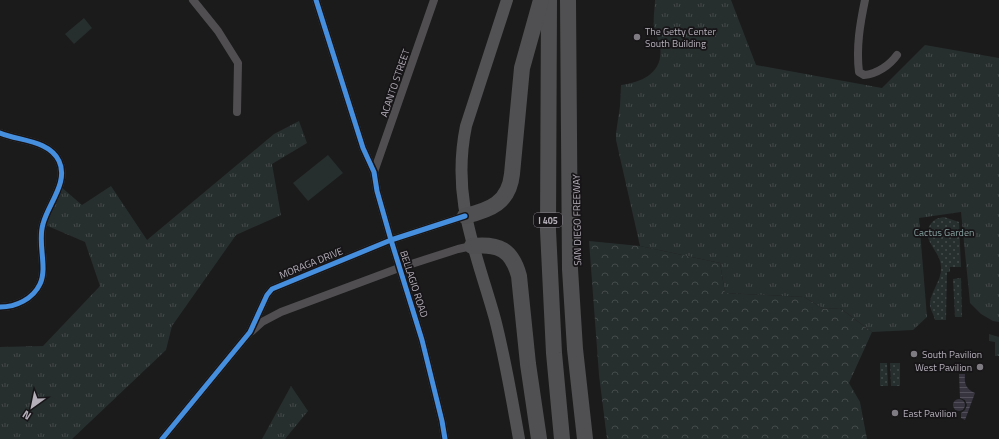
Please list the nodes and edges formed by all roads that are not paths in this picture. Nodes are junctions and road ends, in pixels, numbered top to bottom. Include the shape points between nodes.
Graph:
1 (192, 0) edge
2 (316, 0) edge
3 (434, 0) edge
4 (507, 0) edge
5 (541, 0) edge
6 (549, 0) edge
7 (568, 0) edge
8 (576, 0) edge
9 (865, 0) edge
10 (897, 55) dead end
11 (237, 112) dead end
12 (0, 133) edge
13 (374, 172) junction
14 (465, 216) junction
15 (391, 240) junction
16 (472, 246) junction
17 (399, 268) junction
18 (263, 302) junction
19 (0, 307) edge
20 (276, 314) junction
21 (250, 332) junction
22 (162, 439) edge
23 (445, 439) edge
24 (519, 439) edge
25 (539, 439) edge
26 (562, 439) edge
27 (585, 439) edge
28 (593, 439) edge

1 - 11 street via 218,31 238,63
2 - 13 street, BELLAGIO ROAD via 363,148
3 - 13 street, ACANTO STREET
4 - 14 main road via 464,137 461,176
5 - 14 highway via 522,68 510,187 503,198 493,206
6 - 26 highway, I 405 via 548,230 554,353
7 - 27 highway via 570,269
8 - 28 highway, SAN DIEGO FREEWAY / I 405 via 577,244
9 - 10 street via 858,43 859,72 864,75 875,72 891,63
12 - 19 street via 38,144 49,150 59,160 62,173 60,186 43,224 40,239 43,270 40,284 22,303
13 - 15 street, BELLAGIO ROAD
14 - 15 street, MORAGA DRIVE
14 - 16 main road
15 - 17 street, BELLAGIO ROAD
15 - 18 street, MORAGA DRIVE via 272,289
16 - 17 street, MORAGA DRIVE via 458,248
16 - 24 main road via 494,318
16 - 25 highway via 487,244 499,247 512,259 516,267
17 - 20 street, MORAGA DRIVE
17 - 23 street, BELLAGIO ROAD via 422,340
18 - 20 street
18 - 21 street, MORAGA DRIVE
20 - 21 street, MORAGA DRIVE
21 - 22 street, MORAGA DRIVE

